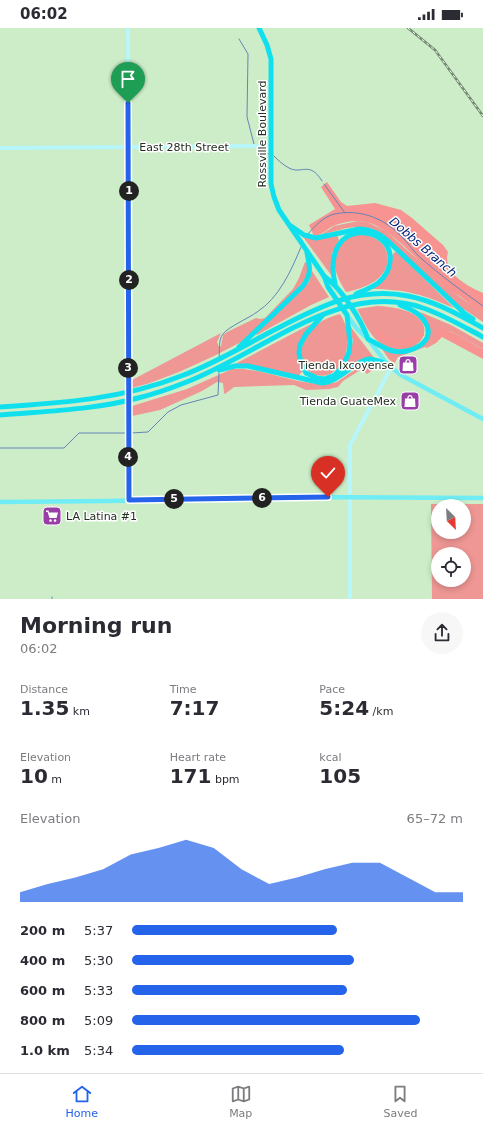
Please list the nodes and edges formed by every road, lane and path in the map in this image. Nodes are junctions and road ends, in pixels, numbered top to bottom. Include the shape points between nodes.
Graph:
1 (128, 28) edge
2 (258, 28) edge
3 (271, 146) junction
4 (0, 148) edge
5 (129, 148) junction
6 (289, 225) junction
7 (304, 246) junction
8 (324, 276) junction
9 (335, 285) junction
10 (350, 297) junction
11 (390, 301) junction
12 (326, 312) junction
13 (347, 315) junction
14 (483, 328) edge
15 (483, 338) edge
16 (368, 339) junction
17 (232, 352) junction
18 (387, 364) junction
19 (391, 368) junction
20 (210, 372) junction
21 (0, 407) edge
22 (0, 415) edge
23 (483, 419) edge
24 (350, 497) junction
25 (483, 498) edge
26 (129, 500) junction
27 (0, 502) edge
28 (350, 599) edge

1 - 5 street
2 - 3 highway, Rossville Boulevard via 271,59
3 - 5 street, East 28th Street
3 - 6 highway, Rossville Boulevard via 272,192 279,210
4 - 5 street, East 28th Street
5 - 26 street
6 - 7 highway, Rossville Boulevard
6 - 14 highway via 304,235 316,238 359,229 377,232
7 - 8 highway, Rossville Boulevard
7 - 17 highway via 310,266 307,281
8 - 9 highway, Rossville Boulevard
8 - 13 highway, Rossville Boulevard via 328,287
9 - 10 highway via 333,258 342,240 360,232 372,234 382,241 390,254 390,266 385,275 372,287
9 - 16 highway, Rossville Boulevard via 364,326
10 - 14 highway via 382,293 408,296 434,303
10 - 17 highway via 322,306
11 - 12 highway via 358,303
11 - 15 highway via 423,308
11 - 16 highway via 410,309 425,321 428,329 425,342 417,348 400,352
12 - 13 highway via 306,334 299,350 304,370 310,376 324,379 335,375 346,359 350,342
12 - 20 highway
13 - 16 main road, Rossville Boulevard
16 - 18 main road, Rossville Boulevard
17 - 21 highway via 182,376 138,390 82,401
18 - 19 main road, Rossville Boulevard
18 - 20 highway via 368,359 334,380 322,383 248,366 235,366
19 - 23 main road, Rossville Boulevard
19 - 24 street via 350,445
20 - 22 highway via 180,385 115,404
24 - 25 main road
24 - 26 main road
24 - 28 street
26 - 27 main road

